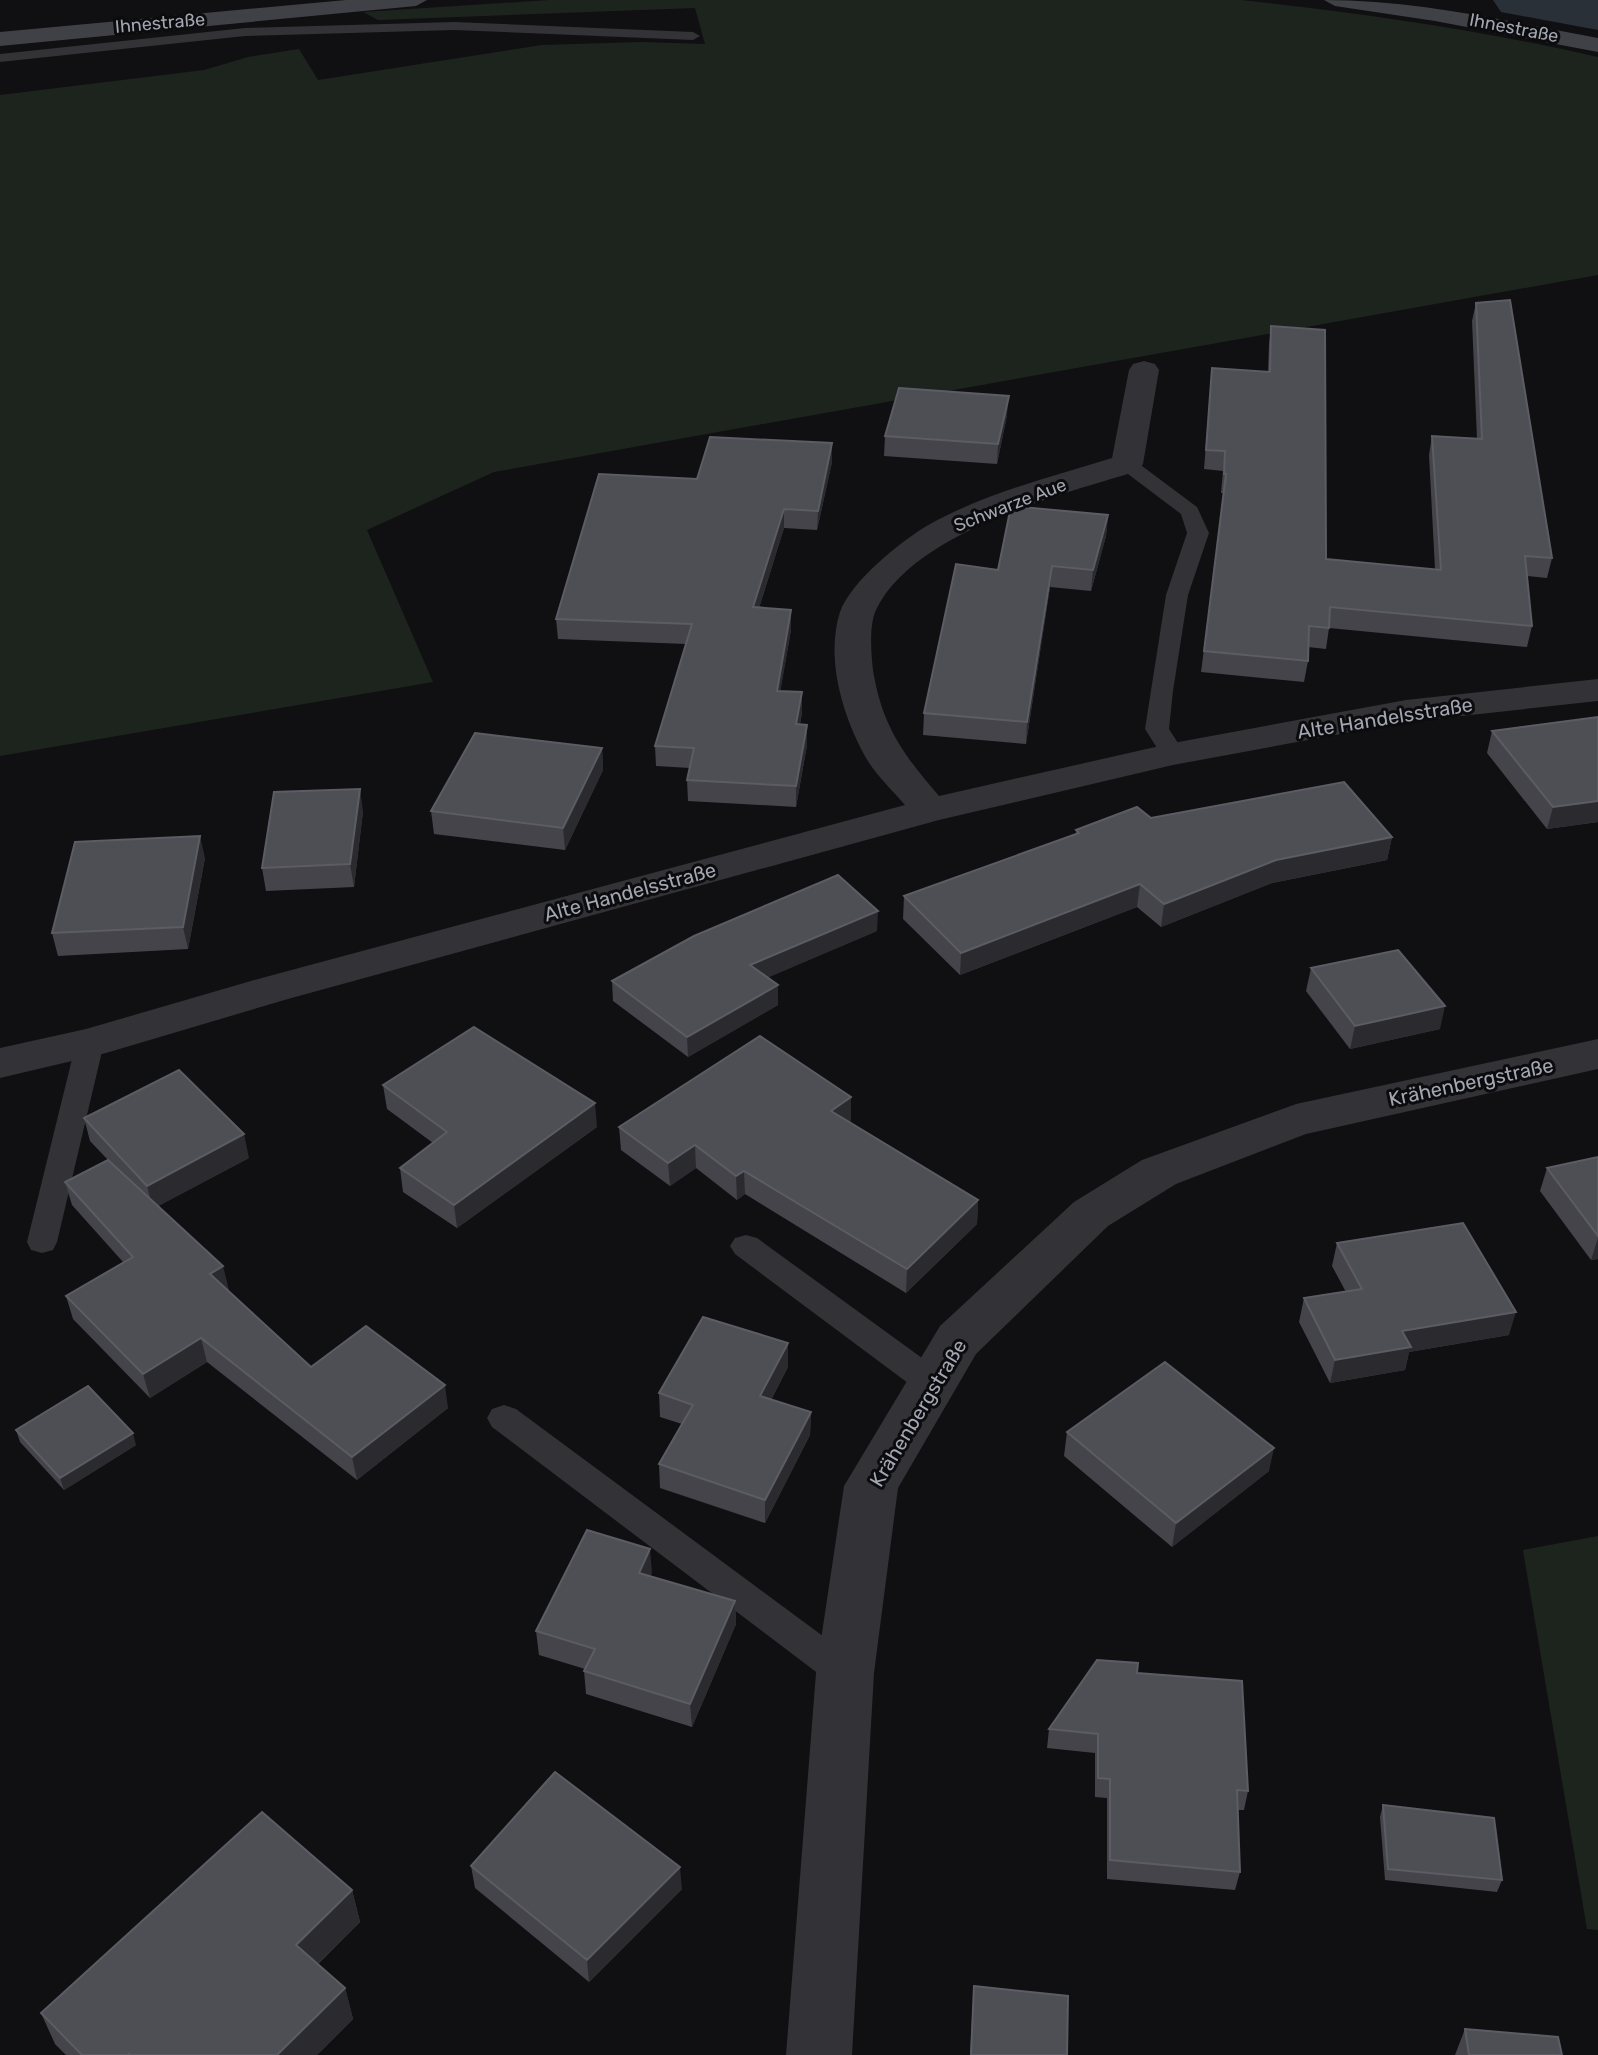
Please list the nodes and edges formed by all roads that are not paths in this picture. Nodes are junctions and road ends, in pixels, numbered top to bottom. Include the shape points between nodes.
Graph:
1 (416, 0) edge
2 (1335, 0) edge
3 (241, 24) junction
4 (693, 36) dead end
5 (0, 39) edge
6 (1598, 45) edge
7 (0, 58) edge
8 (1144, 370) dead end
9 (1127, 464) junction
10 (1598, 690) edge
11 (1173, 754) junction
12 (930, 810) junction
13 (90, 1043) junction
14 (1598, 1054) edge
15 (0, 1063) edge
16 (42, 1242) dead end
17 (746, 1246) dead end
18 (932, 1383) junction
19 (504, 1418) dead end
20 (845, 1673) junction
21 (819, 2055) edge

1 - 3 main road, Ihnestraße
2 - 6 main road, Ihnestraße
3 - 4 lane
3 - 5 main road, Ihnestraße
3 - 7 lane
8 - 9 street
9 - 11 lane via 1190,511 1198,533 1177,595 1161,691 1157,729
9 - 12 street, Schwarze Aue via 1028,494 942,531 889,568 858,611 853,655 860,702 885,757
10 - 11 street, Alte Handelsstraße via 1406,711
11 - 12 street, Alte Handelsstraße
12 - 13 street, Alte Handelsstraße
13 - 15 street, Alte Handelsstraße
13 - 16 lane
14 - 18 street, Krähenbergstraße via 1296,1120 1159,1172 1091,1214 958,1340
17 - 18 lane
18 - 20 street, Krähenbergstraße via 871,1486
19 - 20 lane
20 - 21 street, Krähenbergstraße

